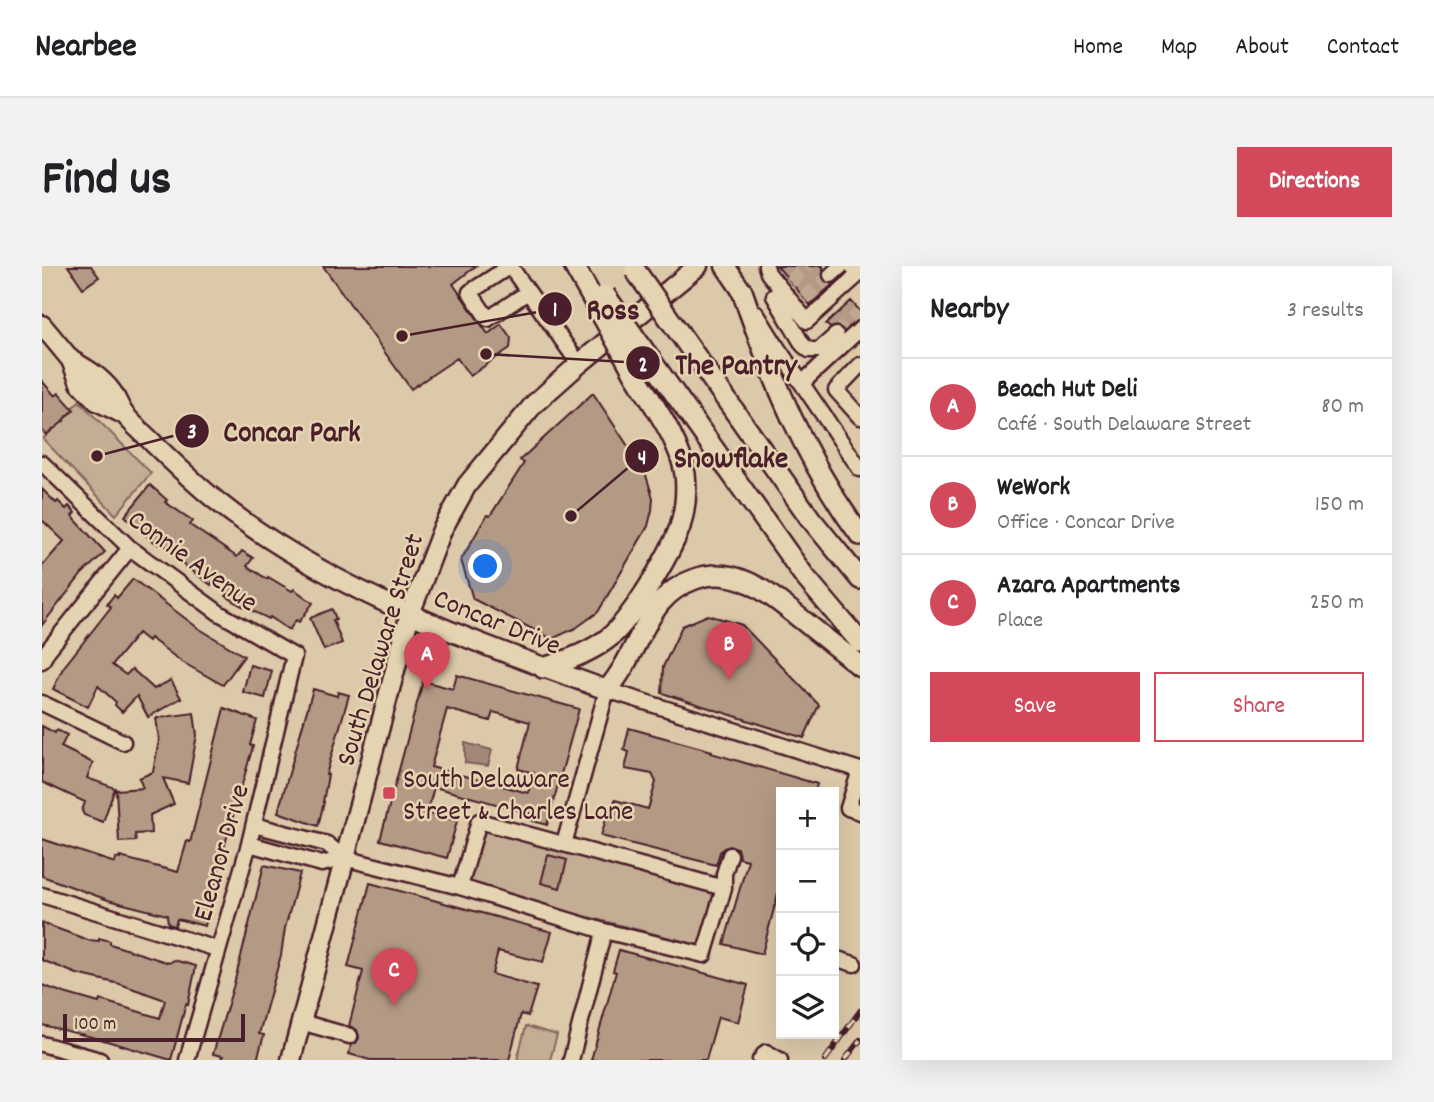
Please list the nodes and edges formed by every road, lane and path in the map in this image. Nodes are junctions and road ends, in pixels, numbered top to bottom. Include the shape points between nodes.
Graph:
1 (510, 266) edge
2 (574, 266) edge
3 (585, 266) edge
4 (698, 266) edge
5 (725, 266) edge
6 (782, 266) tunnel mouth
7 (634, 268) edge
8 (768, 271) edge
9 (857, 271) edge
10 (528, 292) junction
11 (788, 294) junction
12 (600, 299) junction
13 (747, 302) junction
14 (42, 325) edge
15 (860, 330) edge
16 (836, 335) tunnel mouth
17 (579, 364) junction
18 (860, 365) edge
19 (802, 383) junction
20 (860, 417) edge
21 (42, 463) edge
22 (860, 469) edge
23 (860, 535) edge
24 (130, 548) junction
25 (860, 579) edge
26 (644, 592) junction
27 (410, 614) junction
28 (860, 642) edge
29 (294, 656) joint
30 (42, 661) edge
31 (860, 666) edge
32 (543, 668) junction
33 (607, 690) junction
34 (42, 703) edge
35 (123, 742) dead end
36 (860, 770) edge
37 (860, 811) edge
38 (254, 825) junction
39 (249, 844) junction
40 (564, 844) junction
41 (730, 855) dead end
42 (344, 858) junction
43 (460, 887) junction
44 (724, 888) junction
45 (42, 895) edge
46 (604, 931) junction
47 (217, 949) junction
48 (839, 960) edge
49 (854, 964) dead end
50 (300, 1023) junction
51 (349, 1035) dead end
52 (42, 1044) edge
53 (100, 1060) edge
54 (187, 1060) edge
55 (292, 1060) edge
56 (571, 1060) edge
57 (760, 1060) edge
58 (780, 1060) edge

1 - 10 street
1 - 10 street via 470,292 488,319
2 - 12 highway
3 - 12 highway
4 - 17 main road, South Delaware Street
5 - 13 main road
6 - 8 street
7 - 25 highway, bridge via 810,518
8 - 11 street
9 - 11 street via 807,321
10 - 17 street
11 - 13 street
11 - 16 street via 803,345 809,351 819,351
12 - 26 highway, bridge via 684,472 680,527
12 - 28 highway, bridge via 650,359 805,578
13 - 19 street
13 - 23 highway via 792,422 822,479
14 - 27 main road, Concar Drive via 71,360 93,372 111,391 125,415 217,502 327,573
15 - 19 street
17 - 27 main road, South Delaware Street via 534,404 467,485 442,530
18 - 20 street via 836,390
19 - 22 street
21 - 24 street, Connie Avenue
24 - 29 street, Connie Avenue via 219,613
24 - 30 street
26 - 32 highway via 610,636
26 - 33 highway via 610,669
27 - 32 main road, Concar Drive
27 - 42 main road, South Delaware Street
29 - 38 street, Eleanor Drive
31 - 33 highway via 768,593 734,576 716,574 669,592
32 - 33 main road, Concar Drive
33 - 36 street, Concar Drive
33 - 40 street
34 - 35 street
36 - 37 street via 849,808
38 - 39 street, Eleanor Drive
38 - 42 street via 327,844
39 - 42 street via 322,864
39 - 47 street, Eleanor Drive
40 - 43 street via 479,821
40 - 44 street
41 - 44 street
42 - 43 street via 412,884
42 - 50 main road, South Delaware Street
43 - 46 street
44 - 46 street via 704,955
45 - 47 street
46 - 56 street
47 - 54 street, Eleanor Drive
48 - 49 street
50 - 51 street
50 - 55 main road, South Delaware Street
52 - 53 street
57 - 58 street via 766,1052

